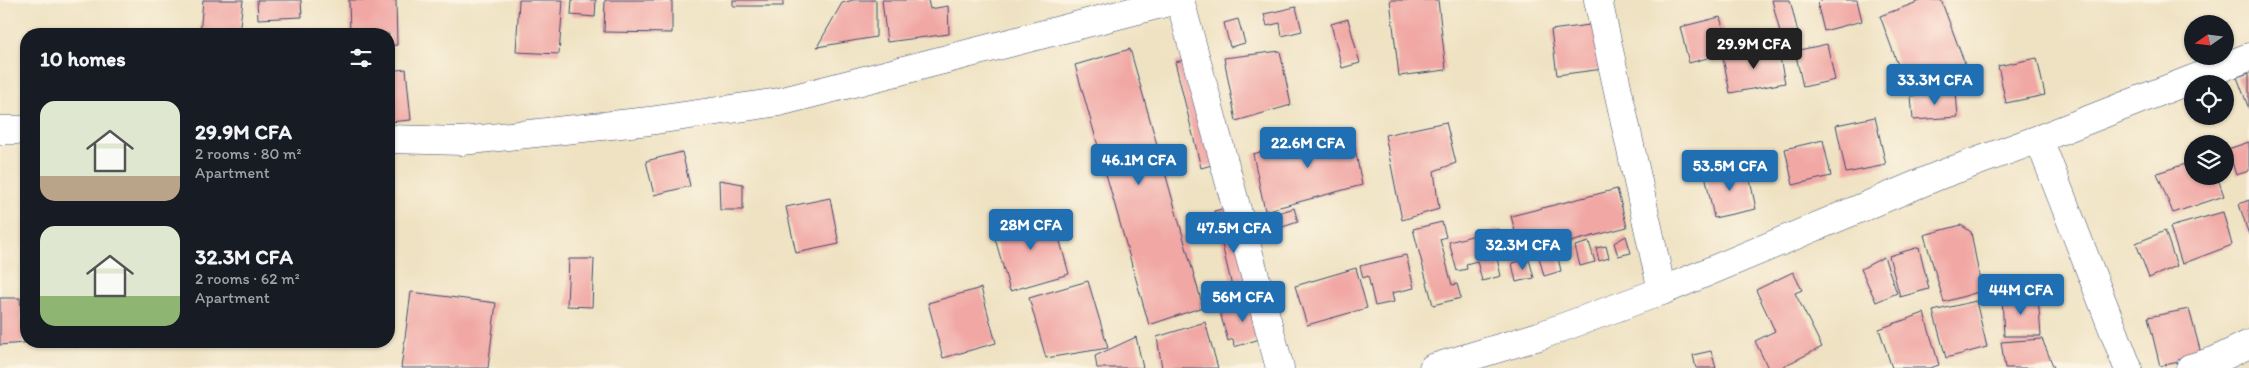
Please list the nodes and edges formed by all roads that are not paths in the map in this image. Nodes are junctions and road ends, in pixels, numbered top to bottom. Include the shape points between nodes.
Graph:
1 (1178, 0) edge
2 (1598, 0) edge
3 (2249, 57) edge
4 (0, 130) edge
5 (20, 130) edge
6 (395, 139) edge
7 (2039, 139) junction
8 (1662, 291) junction
9 (2249, 344) edge
10 (2206, 366) edge
11 (1280, 368) edge
12 (1433, 368) edge
13 (2128, 368) edge

1 - 6 street via 779,102 649,121 462,141
1 - 11 street
2 - 8 street
3 - 7 street
4 - 5 street
7 - 8 street via 1940,175
7 - 13 street
8 - 12 street via 1539,336
9 - 10 street

